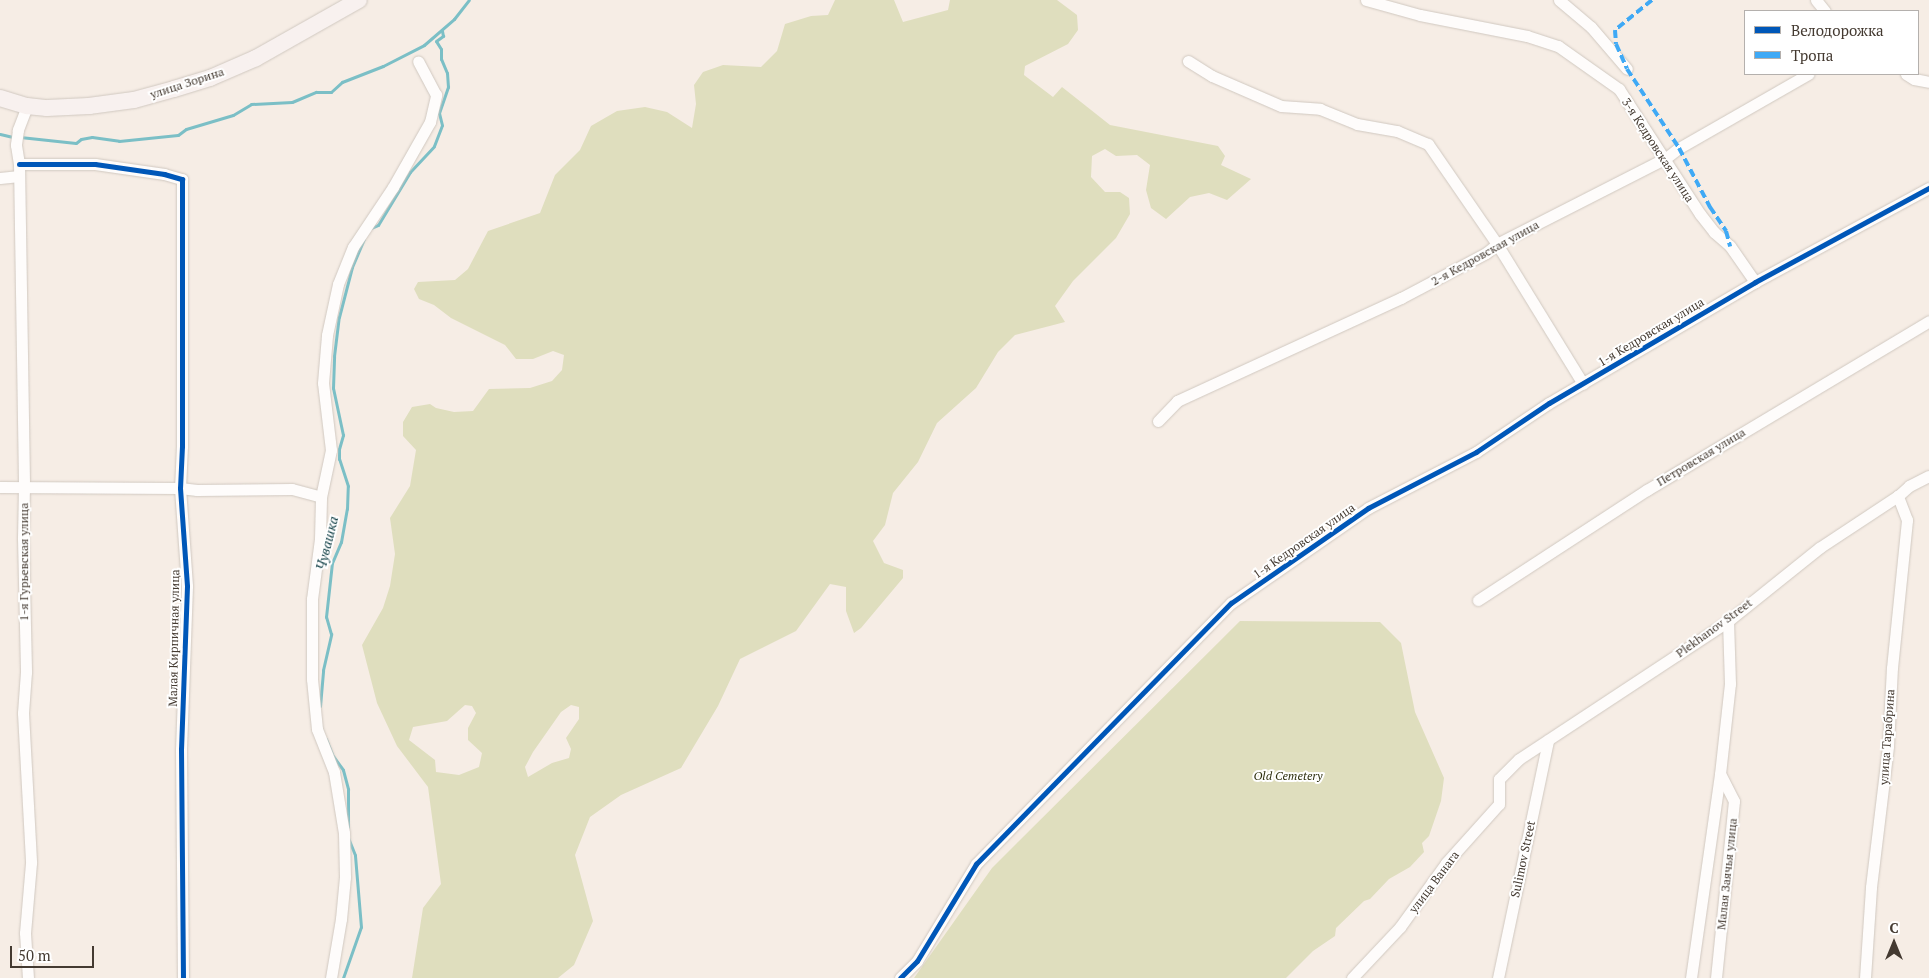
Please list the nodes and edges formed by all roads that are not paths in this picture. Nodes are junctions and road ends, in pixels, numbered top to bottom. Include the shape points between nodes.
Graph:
1 (358, 0) edge
2 (1366, 0) edge
3 (1559, 0) edge
4 (1816, 0) edge
5 (1824, 10) edge
6 (418, 61) dead end
7 (1188, 61) dead end
8 (1627, 69) dead end
9 (1806, 75) edge
10 (1908, 75) edge
11 (1929, 82) edge
12 (0, 98) edge
13 (27, 106) junction
14 (1666, 158) junction
15 (19, 164) junction
16 (19, 176) junction
17 (0, 178) edge
18 (1929, 188) edge
19 (1497, 244) junction
20 (1756, 282) junction
21 (1929, 321) edge
22 (1583, 384) junction
23 (1158, 421) dead end
24 (1929, 476) edge
25 (24, 486) junction
26 (0, 487) edge
27 (180, 488) junction
28 (1898, 496) junction
29 (321, 497) junction
30 (1478, 600) dead end
31 (1728, 621) junction
32 (1548, 740) junction
33 (1720, 774) junction
34 (1498, 779) joint
35 (28, 978) edge
36 (184, 978) edge
37 (331, 978) edge
38 (900, 978) edge
39 (1352, 978) edge
40 (1498, 978) edge
41 (1691, 978) edge
42 (1716, 978) edge
43 (1865, 978) edge

1 - 13 main road, улица Зорина via 256,58 192,84 134,100 89,106
2 - 14 street, 3-я Кедровская улица via 1420,15 1527,36 1558,46 1619,88
3 - 8 street via 1591,28
4 - 5 street
6 - 29 street via 436,95 430,122 393,187 353,247 338,284 327,335 323,382 331,450
7 - 19 street via 1212,76 1281,106 1320,108 1357,124 1397,131 1428,144
9 - 14 street, 2-я Кедровская улица
10 - 11 street
12 - 13 main road, улица Зорина
13 - 15 street, 1-я Гурьевская улица via 18,130
14 - 19 street, 2-я Кедровская улица
14 - 20 street, 3-я Кедровская улица via 1700,214 1730,246
15 - 16 street, 1-я Гурьевская улица
15 - 27 street, Малая Кирпичная улица via 94,164 182,179
16 - 17 street
16 - 25 street, 1-я Гурьевская улица
18 - 20 street, 1-я Кедровская улица
19 - 22 street
19 - 23 street, 2-я Кедровская улица via 1401,298 1177,401
20 - 22 street, 1-я Кедровская улица
21 - 30 street, Петровская улица via 1646,490
22 - 38 street, 1-я Кедровская улица via 1476,452 1368,508 1231,603 976,864 917,961
24 - 28 street, Plekhanov Street
25 - 26 street
25 - 27 street
25 - 35 street, 1-я Гурьевская улица via 22,538 26,672 23,713 31,863 25,933
27 - 29 street via 292,489
27 - 36 street, Малая Кирпичная улица via 187,586 181,749
28 - 31 street, Plekhanov Street via 1819,548
28 - 43 street, улица Тарабрина via 1906,520
29 - 37 street via 320,539 312,599 312,679 317,729 334,772 344,833 345,868 342,919
31 - 32 street, Plekhanov Street
31 - 33 street, Малая Заячья улица via 1730,684
32 - 34 street, Plekhanov Street via 1518,759
32 - 40 street, Sulimov Street
33 - 41 street, Малая Заячья улица
33 - 42 street, Малая Заячья улица via 1734,801
34 - 39 street, улица Ванага via 1499,804 1446,864 1400,927

